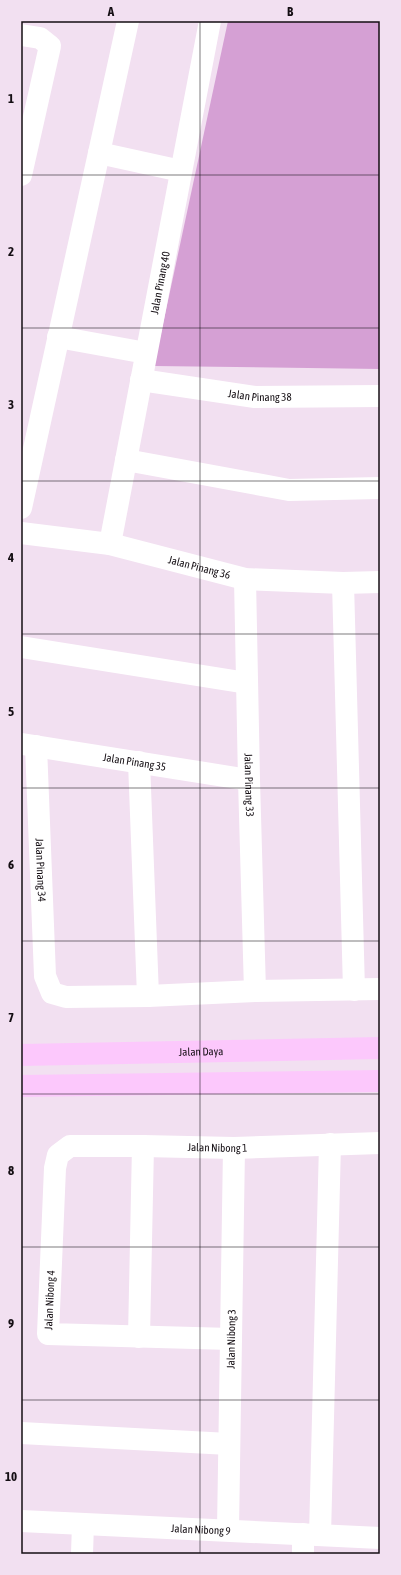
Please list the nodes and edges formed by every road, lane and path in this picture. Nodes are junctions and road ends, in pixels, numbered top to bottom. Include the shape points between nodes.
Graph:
1 (128, 21) edge
2 (210, 21) edge
3 (21, 35) edge
4 (99, 153) junction
5 (181, 171) junction
6 (21, 175) edge
7 (58, 337) junction
8 (146, 353) junction
9 (141, 380) junction
10 (380, 396) edge
11 (126, 460) junction
12 (380, 488) edge
13 (21, 508) edge
14 (21, 533) edge
15 (110, 544) junction
16 (244, 579) junction
17 (343, 582) junction
18 (380, 582) edge
19 (21, 647) edge
20 (247, 683) junction
21 (29, 745) edge
22 (139, 762) junction
23 (248, 780) junction
24 (354, 990) junction
25 (380, 990) edge
26 (255, 991) junction
27 (148, 996) junction
28 (380, 1048) edge
29 (21, 1055) edge
30 (380, 1081) edge
31 (21, 1086) edge
32 (330, 1144) junction
33 (380, 1144) edge
34 (142, 1146) junction
35 (234, 1148) junction
36 (58, 1155) joint
37 (139, 1337) junction
38 (231, 1339) junction
39 (21, 1433) edge
40 (229, 1444) junction
41 (21, 1521) edge
42 (83, 1524) junction
43 (228, 1530) junction
44 (380, 1538) edge
45 (309, 1541) edge
46 (82, 1554) edge

1 - 4 street
2 - 5 street, Jalan Pinang 40
3 - 6 street via 40,38 50,46
4 - 5 street
4 - 7 street
5 - 8 street, Jalan Pinang 40
7 - 8 street
7 - 13 street
8 - 9 street, Jalan Pinang 40
9 - 10 street, Jalan Pinang 38 via 255,397
9 - 11 street, Jalan Pinang 40
11 - 12 street via 289,490
11 - 15 street, Jalan Pinang 40
14 - 15 street, Jalan Pinang 36
15 - 16 street, Jalan Pinang 36
16 - 17 street, Jalan Pinang 36
16 - 20 street, Jalan Pinang 33
17 - 18 street, Jalan Pinang 36
17 - 24 street
19 - 20 street
20 - 23 street, Jalan Pinang 33
21 - 22 street, Jalan Pinang 35
21 - 27 street, Jalan Pinang 34 via 45,976 52,993 66,997
22 - 23 street, Jalan Pinang 35
22 - 27 street
23 - 26 street, Jalan Pinang 33
24 - 25 street
24 - 26 street
26 - 27 street
28 - 29 main road, Jalan Daya
30 - 31 main road
32 - 33 street, Jalan Nibong 1
32 - 35 street, Jalan Nibong 1
32 - 45 street
34 - 35 street, Jalan Nibong 1
34 - 36 street, Jalan Nibong 1 via 70,1146
34 - 37 street
35 - 38 street, Jalan Nibong 3
36 - 37 street, Jalan Nibong 4 via 55,1168 48,1334
37 - 38 street, Jalan Nibong 4
38 - 40 street, Jalan Nibong 3
39 - 40 street
40 - 43 street, Jalan Nibong 3
41 - 42 street, Jalan Nibong 9
42 - 43 street, Jalan Nibong 9
42 - 46 street
43 - 45 street, Jalan Nibong 9
44 - 45 street, Jalan Nibong 9

